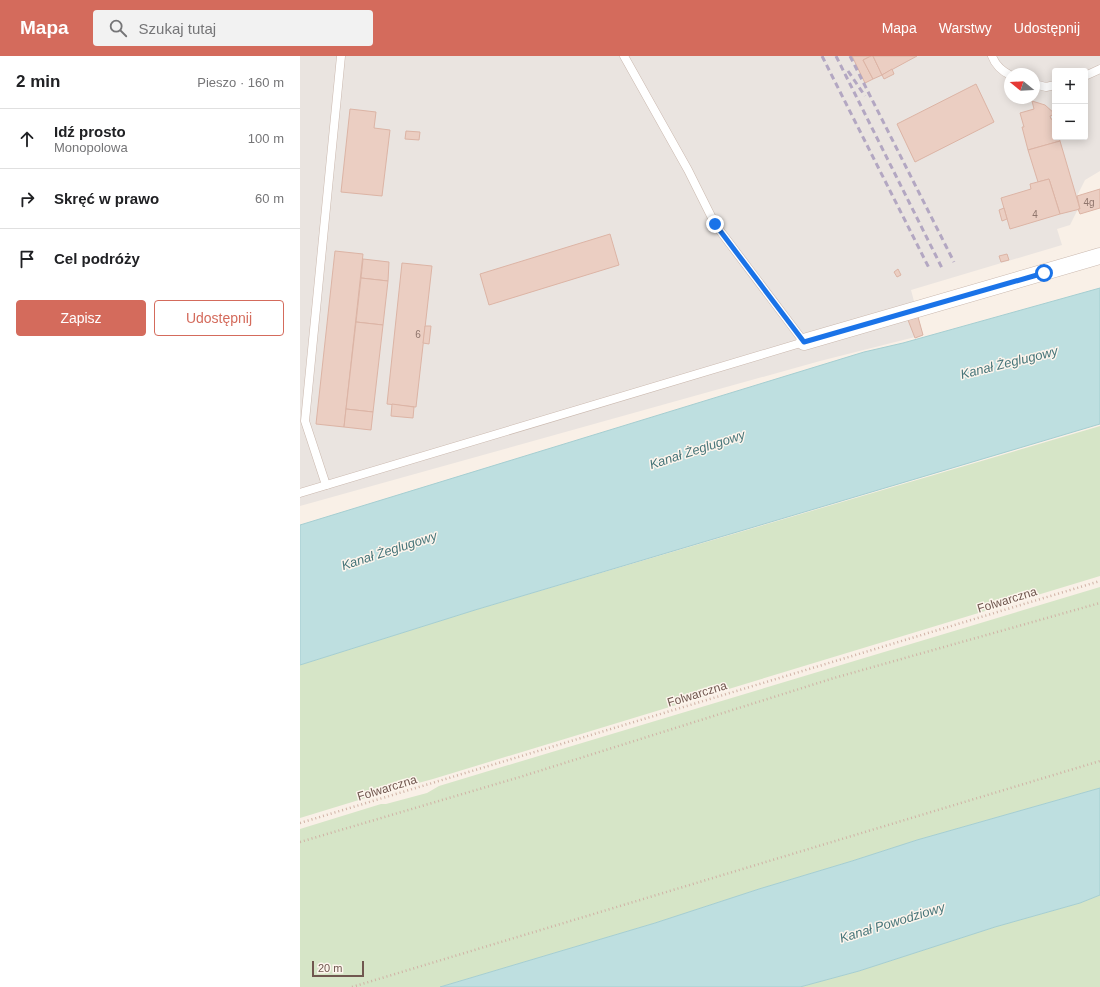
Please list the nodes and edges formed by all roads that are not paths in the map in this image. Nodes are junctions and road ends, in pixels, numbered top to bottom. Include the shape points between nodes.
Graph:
1 (341, 56) edge
2 (624, 56) edge
3 (992, 56) edge
4 (1100, 69) edge
5 (1004, 71) edge
6 (1088, 75) edge
7 (1040, 86) edge
8 (1052, 86) edge
9 (1100, 256) edge
10 (804, 342) junction
11 (326, 485) junction
12 (300, 493) edge

1 - 11 lane via 305,421
2 - 10 lane via 715,224
3 - 5 lane via 994,62
4 - 6 lane
7 - 8 lane
9 - 10 street
10 - 11 lane
11 - 12 lane

